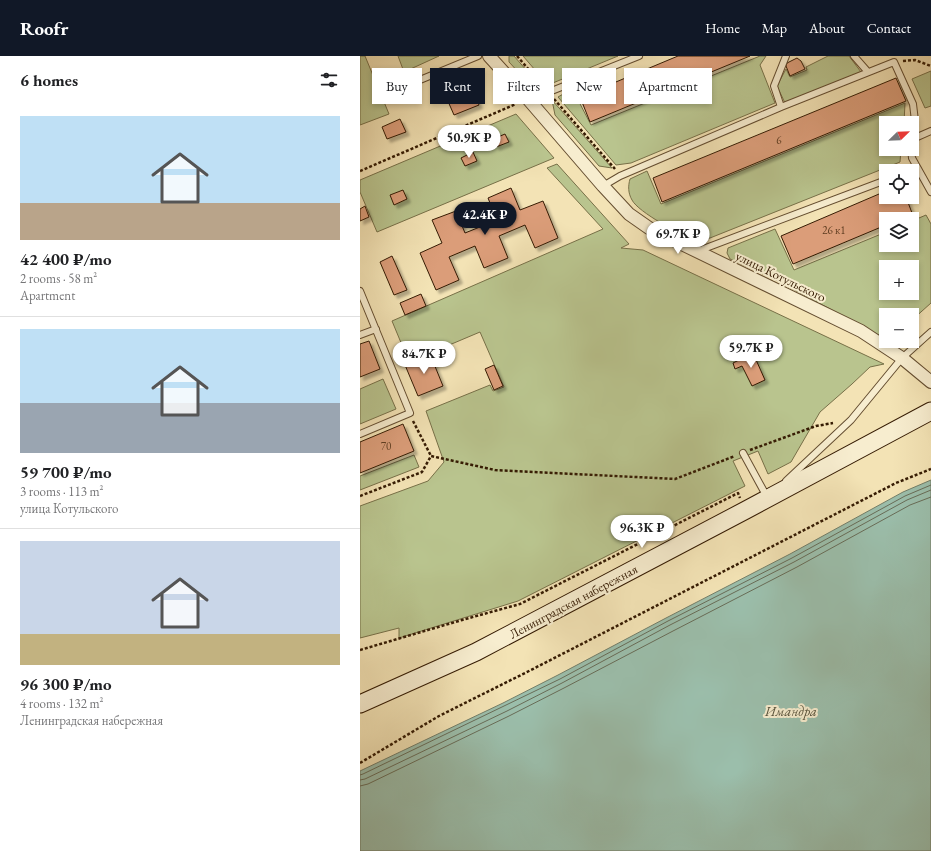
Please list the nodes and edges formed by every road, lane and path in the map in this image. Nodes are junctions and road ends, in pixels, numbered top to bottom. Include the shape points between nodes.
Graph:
1 (478, 56) edge
2 (489, 56) edge
3 (517, 56) edge
4 (639, 56) edge
5 (786, 56) edge
6 (854, 56) edge
7 (894, 62) junction
8 (931, 66) edge
9 (500, 68) edge
10 (528, 68) edge
11 (868, 72) junction
12 (422, 79) edge
13 (554, 90) edge
14 (554, 98) edge
15 (523, 104) edge
16 (533, 104) edge
17 (782, 107) junction
18 (914, 116) edge
19 (931, 131) edge
20 (919, 138) edge
21 (919, 170) edge
22 (360, 171) edge
23 (620, 176) junction
24 (879, 183) edge
25 (603, 186) junction
26 (931, 192) edge
27 (698, 251) junction
28 (360, 290) edge
29 (376, 329) junction
30 (931, 332) edge
31 (360, 335) edge
32 (902, 358) junction
33 (931, 382) edge
34 (931, 411) edge
35 (410, 413) junction
36 (851, 420) junction
37 (360, 434) edge
38 (743, 453) junction
39 (431, 456) junction
40 (931, 469) edge
41 (360, 496) edge
42 (768, 498) junction
43 (746, 510) junction
44 (360, 650) edge
45 (360, 704) edge
46 (360, 763) edge

1 - 12 lane
2 - 9 street, улица Котульского
3 - 10 path
4 - 13 lane
5 - 17 lane via 774,86
6 - 11 lane
7 - 8 path via 915,60
7 - 11 lane
7 - 18 lane via 913,104
11 - 17 lane
14 - 23 path
15 - 22 path
16 - 25 street, улица Котульского
17 - 23 lane
19 - 20 lane
21 - 26 lane
23 - 25 lane
24 - 27 lane
25 - 27 street, улица Котульского via 629,214 649,228
27 - 32 street, улица Котульского via 861,331
28 - 29 lane
29 - 31 lane
29 - 35 lane
30 - 32 lane
32 - 33 street, улица Котульского
32 - 36 lane
34 - 42 main road, Ленинградская набережная
35 - 37 lane
35 - 39 path
36 - 38 path via 816,426
36 - 42 lane
38 - 39 path via 675,479 495,470
38 - 42 lane
39 - 41 path via 422,472
40 - 46 path via 896,483 439,716
42 - 43 main road, Ленинградская набережная
43 - 44 path via 738,493 520,604
43 - 45 main road, Ленинградская набережная via 476,652

